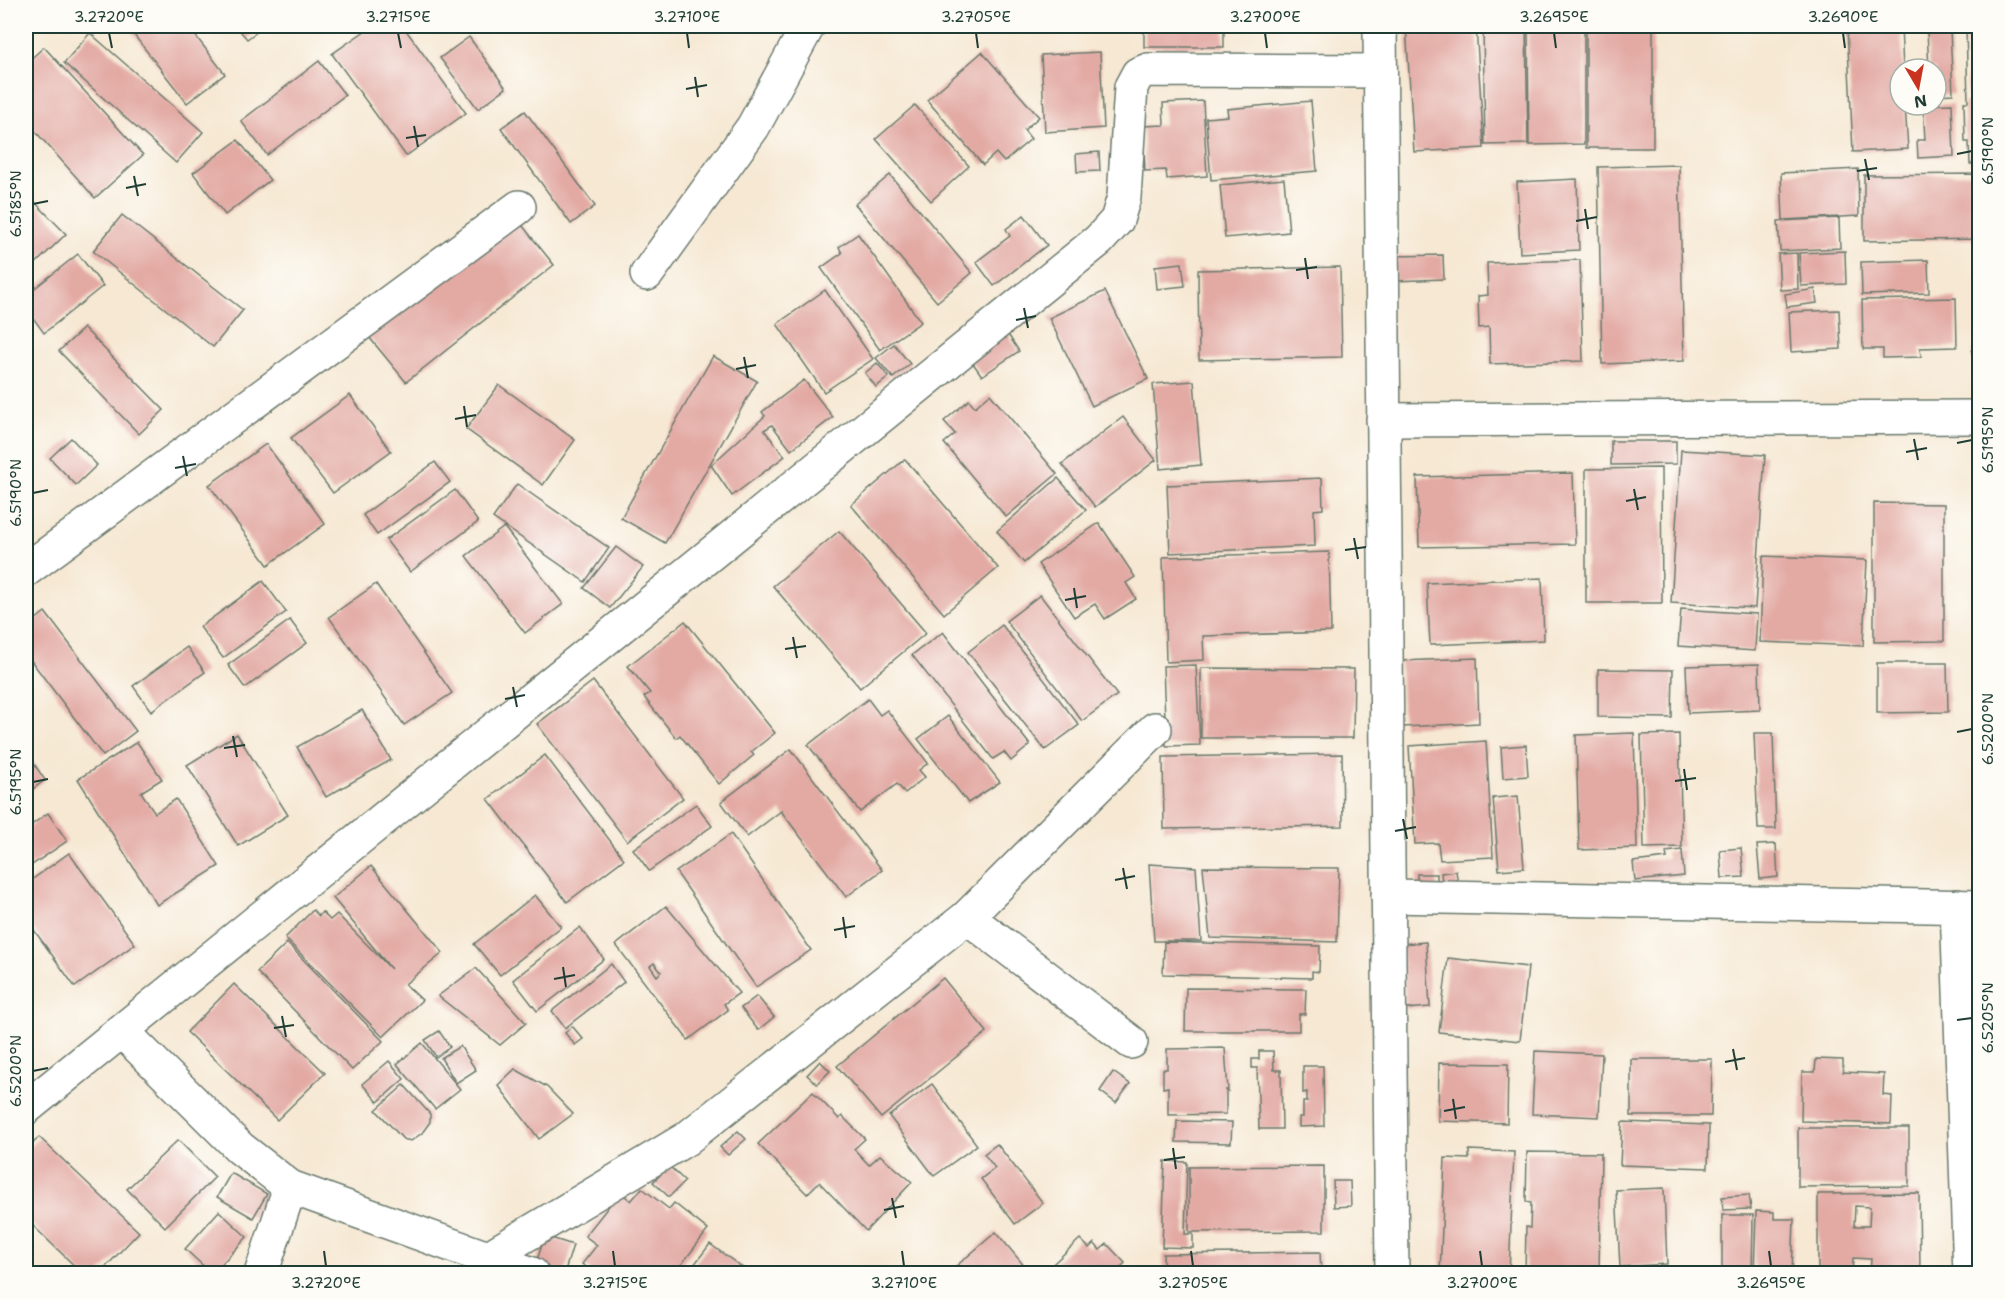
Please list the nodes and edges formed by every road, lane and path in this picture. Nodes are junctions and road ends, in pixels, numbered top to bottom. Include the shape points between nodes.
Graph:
1 (808, 26) edge
2 (1380, 26) edge
3 (1380, 70) junction
4 (519, 207) dead end
5 (647, 274) dead end
6 (1980, 417) edge
7 (1383, 420) junction
8 (26, 570) edge
9 (1155, 729) dead end
10 (1388, 896) junction
11 (1968, 906) edge
12 (967, 916) junction
13 (123, 1032) junction
14 (1131, 1042) dead end
15 (26, 1108) edge
16 (291, 1187) junction
17 (489, 1257) junction
18 (261, 1274) edge
19 (532, 1274) edge
20 (1392, 1274) edge
21 (1970, 1274) edge

1 - 5 street via 753,127
2 - 3 street
3 - 7 street
3 - 13 street via 1148,70 1138,74 1131,87 1124,197 1117,220 1099,240
4 - 8 street
6 - 7 street
7 - 10 street
9 - 12 street
10 - 11 street
10 - 20 street
11 - 21 street
12 - 14 street
12 - 17 street via 686,1139
13 - 15 street
13 - 16 street via 240,1148
16 - 17 street
16 - 18 street
17 - 19 street

